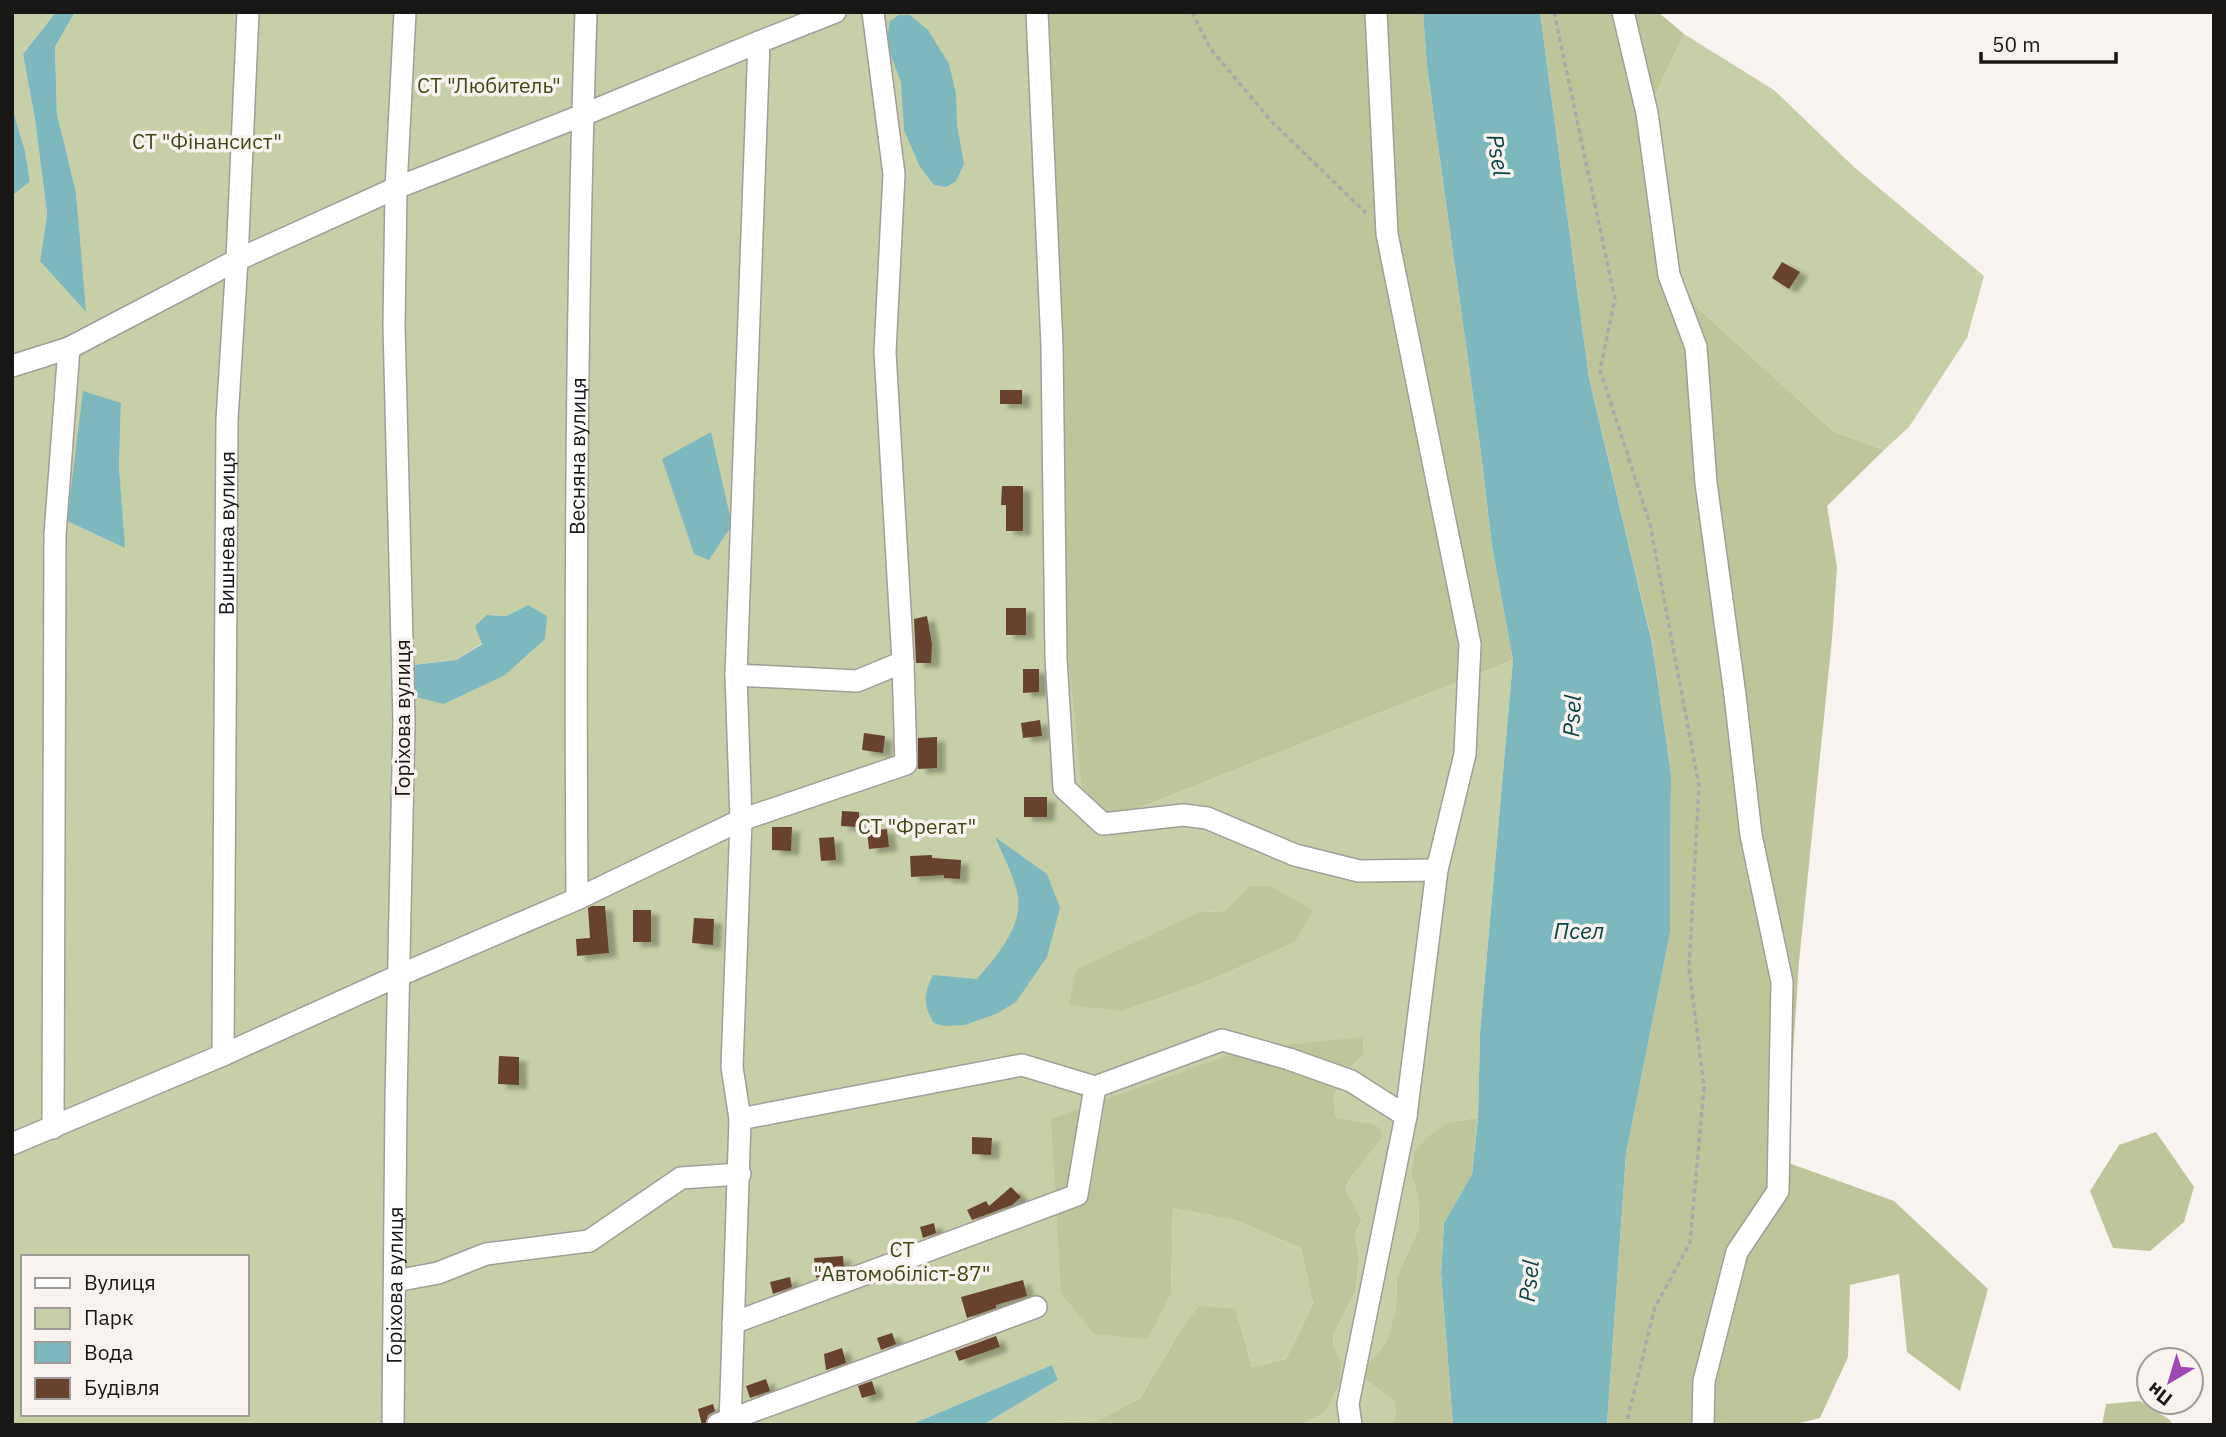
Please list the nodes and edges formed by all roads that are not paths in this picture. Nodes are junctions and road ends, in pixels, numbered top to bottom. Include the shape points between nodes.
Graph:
1 (248, 12) edge
2 (405, 12) edge
3 (586, 12) edge
4 (835, 12) edge
5 (873, 12) edge
6 (1037, 12) edge
7 (1376, 12) edge
8 (1623, 12) edge
9 (759, 42) junction
10 (583, 116) junction
11 (396, 188) junction
12 (237, 260) junction
13 (69, 348) junction
14 (12, 366) edge
15 (903, 663) junction
16 (736, 675) junction
17 (741, 820) junction
18 (1437, 870) junction
19 (577, 899) junction
20 (400, 975) junction
21 (223, 1055) junction
22 (1095, 1087) junction
23 (1406, 1116) junction
24 (740, 1119) junction
25 (53, 1128) junction
26 (12, 1144) edge
27 (740, 1174) junction
28 (395, 1281) junction
29 (1036, 1307) dead end
30 (733, 1323) junction
31 (725, 1423) edge
32 (393, 1425) edge
33 (1351, 1425) edge
34 (1703, 1425) edge

1 - 12 street, Вишнева вулиця
2 - 11 street, Горіхова вулиця
3 - 10 street, Весняна вулиця
4 - 9 street
5 - 15 street via 894,174 885,352
6 - 18 street via 1064,788 1103,824 1207,818 1294,855 1359,872
7 - 18 street via 1387,234 1470,644 1465,754
8 - 34 street via 1647,113 1669,275 1696,347 1706,483 1751,835 1782,982 1779,1191 1737,1252 1704,1381
9 - 10 street
9 - 16 street
10 - 11 street
10 - 19 street, Весняна вулиця via 575,687
11 - 12 street
11 - 20 street, Горіхова вулиця via 394,340 404,721
12 - 13 street
12 - 21 street, Вишнева вулиця via 227,420
13 - 14 street
13 - 25 street via 55,535
15 - 16 street via 857,681
15 - 17 street via 906,764
16 - 17 street
17 - 19 street
17 - 24 street via 732,1067
18 - 23 street
19 - 20 street
20 - 21 street
20 - 28 street, Горіхова вулиця
21 - 25 street
22 - 23 street via 1222,1040 1351,1081
22 - 24 street via 1022,1065
22 - 30 street via 1077,1195
23 - 33 street via 1348,1404
24 - 27 street
25 - 26 street
27 - 28 street via 681,1178 589,1241 486,1254 438,1273
27 - 30 street
28 - 32 street, Горіхова вулиця
29 - 31 street
30 - 31 street

